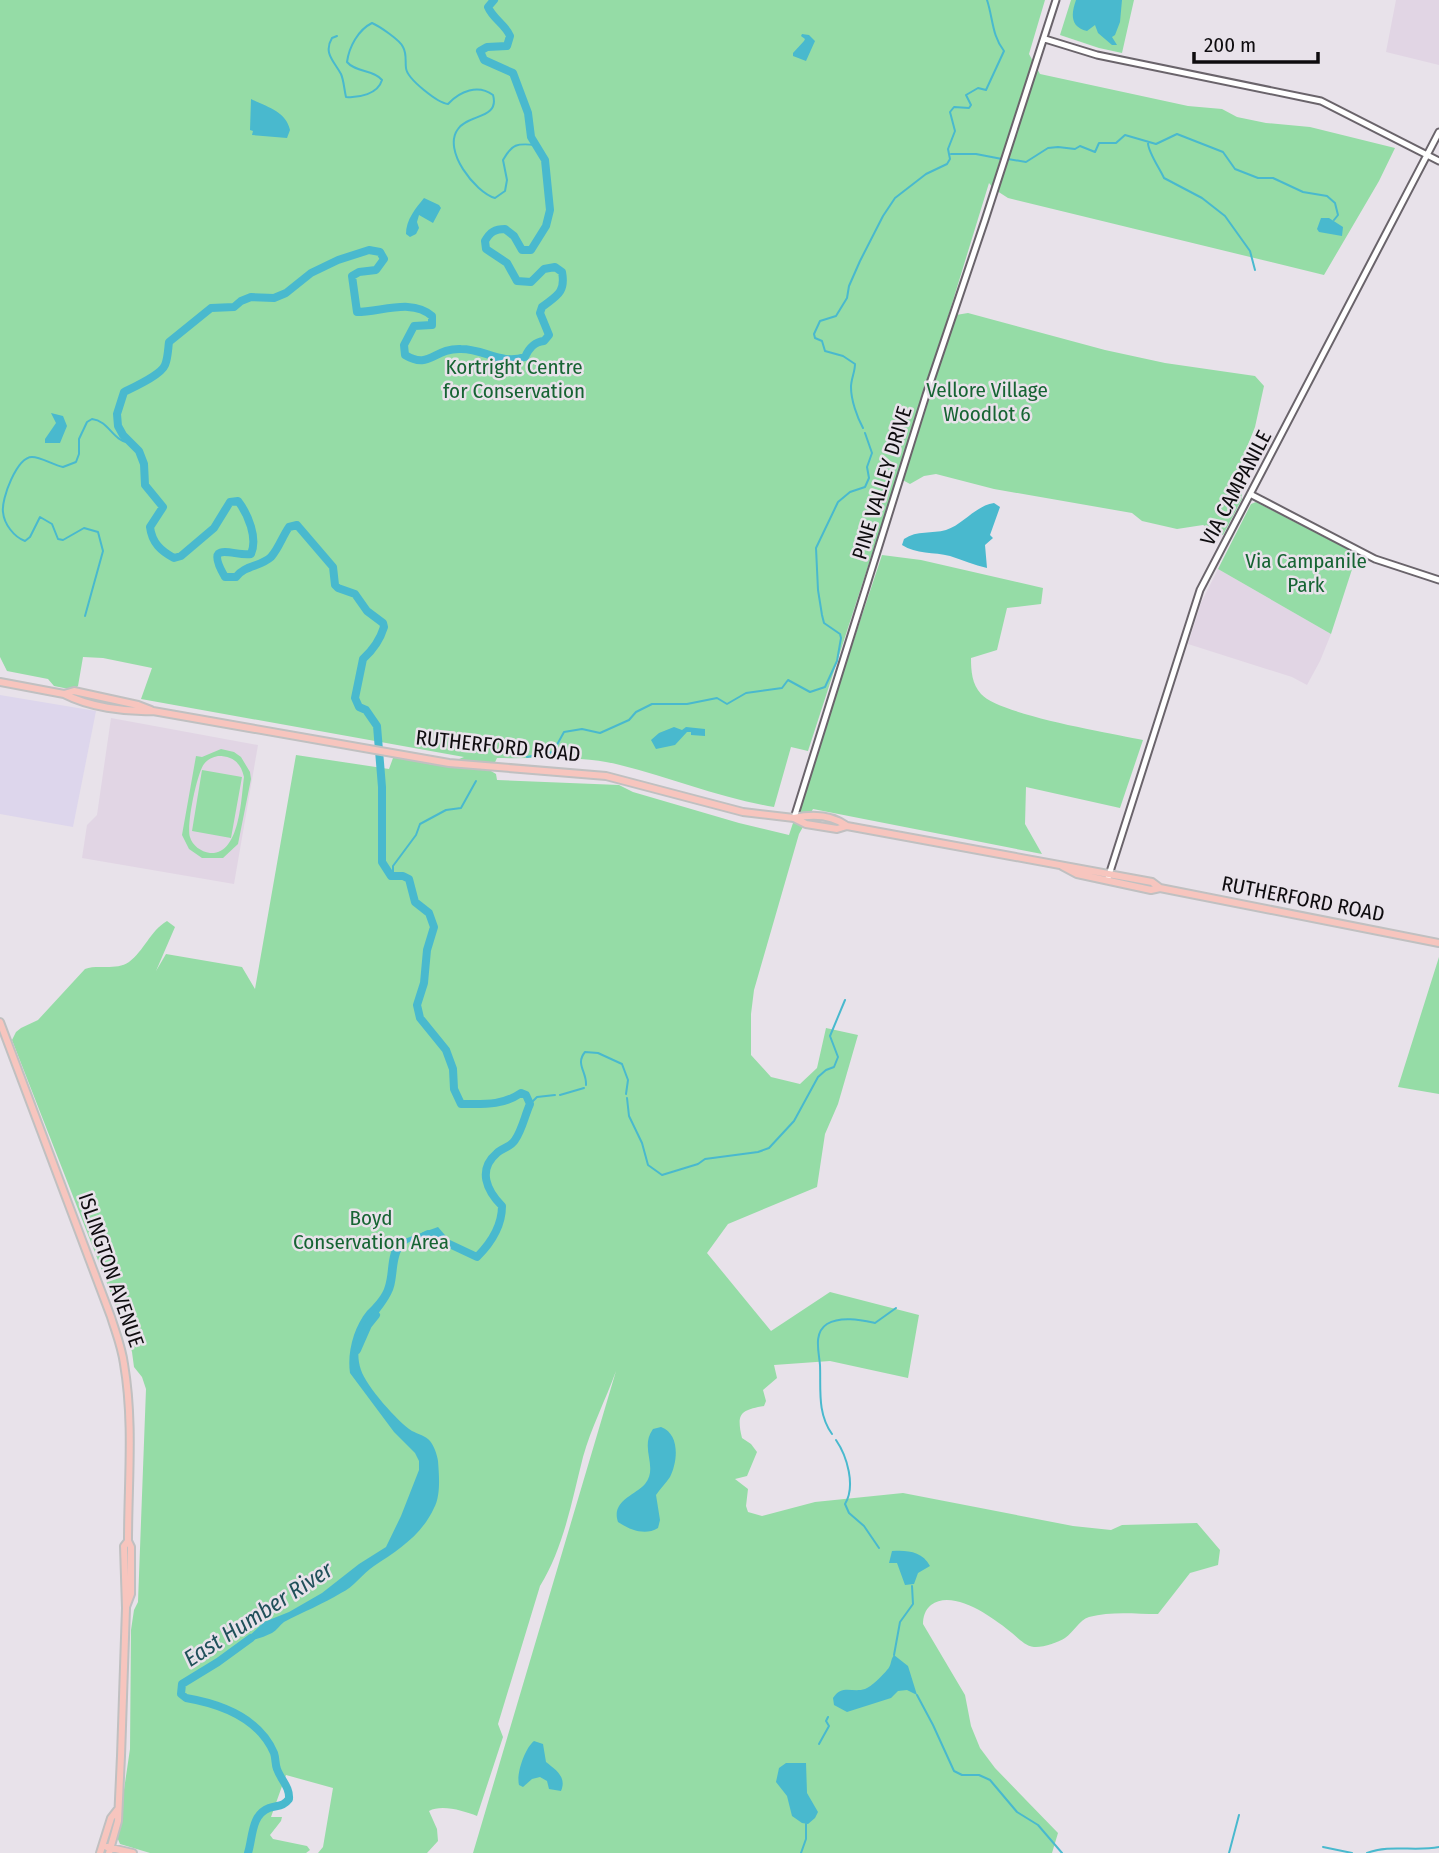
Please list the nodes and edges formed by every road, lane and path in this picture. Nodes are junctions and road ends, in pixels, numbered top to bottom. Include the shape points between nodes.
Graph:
1 (1056, 0) edge
2 (1045, 39) junction
3 (1439, 132) edge
4 (1427, 155) junction
5 (1439, 161) edge
6 (1250, 494) junction
7 (1439, 580) edge
8 (0, 682) edge
9 (794, 818) junction
10 (1062, 866) junction
11 (1109, 876) junction
12 (1160, 888) junction
13 (1439, 943) edge
14 (0, 1022) edge
15 (106, 1850) edge
16 (133, 1853) edge

1 - 2 street, PINE VALLEY DRIVE
2 - 4 street via 1097,55 1315,100
2 - 9 street, PINE VALLEY DRIVE via 926,394
3 - 4 street, VIA CAMPANILE
4 - 5 street
4 - 6 street, VIA CAMPANILE
6 - 7 street via 1380,561
6 - 11 street, VIA CAMPANILE via 1195,602
8 - 9 main road, RUTHERFORD ROAD via 135,712 153,711 449,763 606,776 743,812
9 - 10 main road, RUTHERFORD ROAD via 838,819 847,826
10 - 11 main road, RUTHERFORD ROAD
10 - 12 main road, RUTHERFORD ROAD via 1077,874
11 - 12 main road, RUTHERFORD ROAD via 1152,882
12 - 13 main road, RUTHERFORD ROAD
14 - 15 main road, ISLINGTON AVENUE via 121,1346 128,1385 128,1541 124,1546 118,1821
15 - 16 main road

